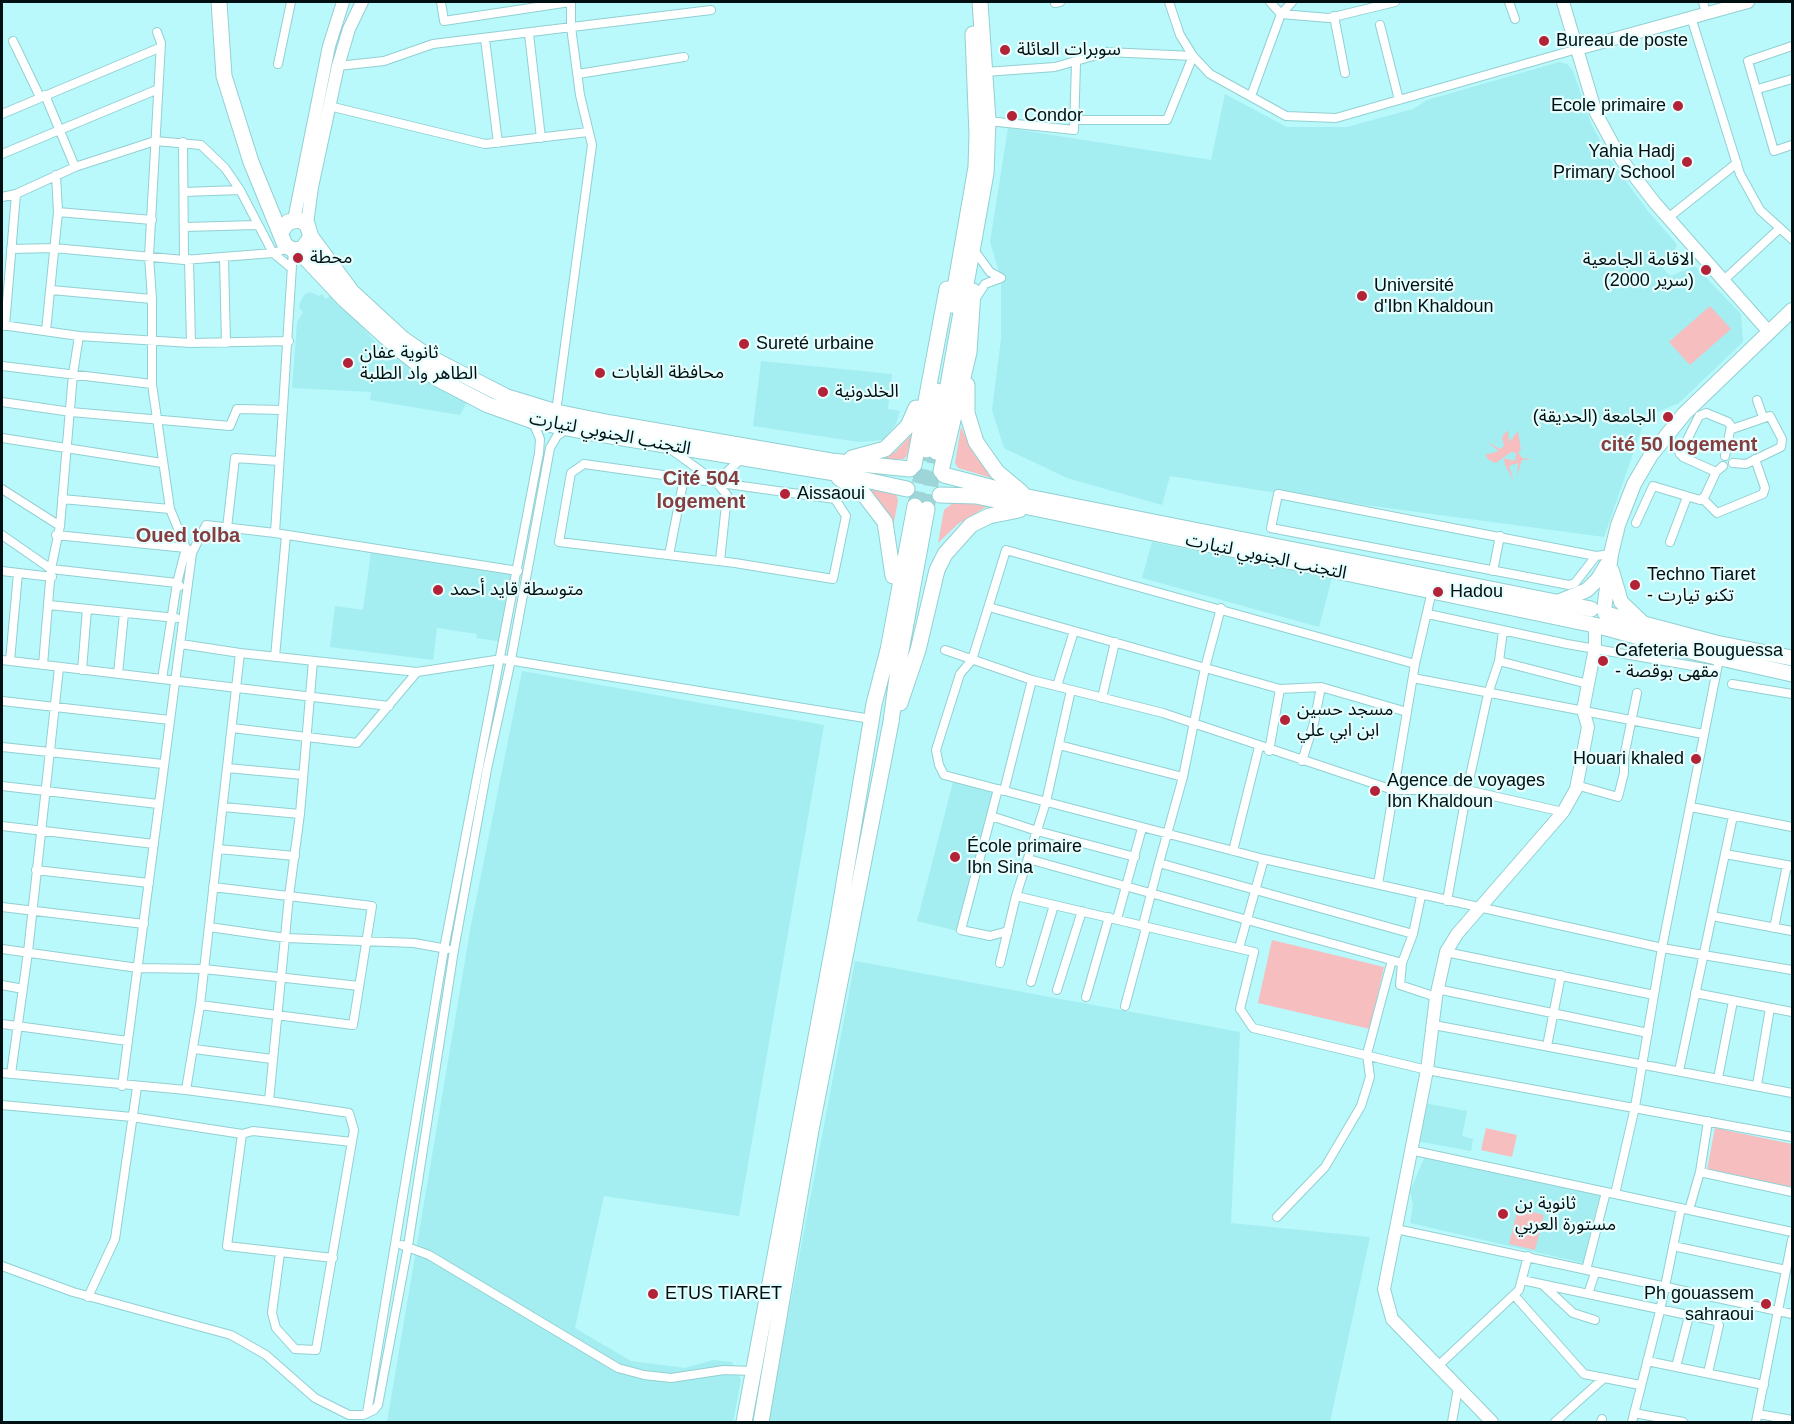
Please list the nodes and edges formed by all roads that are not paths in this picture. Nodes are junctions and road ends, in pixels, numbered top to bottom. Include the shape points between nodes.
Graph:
1 (291, 2) edge
2 (343, 2) edge
3 (362, 2) edge
4 (441, 2) edge
5 (571, 2) edge
6 (970, 2) edge
7 (980, 2) edge
8 (1169, 2) edge
9 (1270, 2) edge
10 (1292, 2) edge
11 (1395, 2) edge
12 (1509, 2) edge
13 (1563, 2) edge
14 (1748, 2) edge
15 (219, 5) edge
16 (1704, 7) edge
17 (711, 10) dead end
18 (1281, 14) junction
19 (1335, 16) junction
20 (1691, 17) junction
21 (1515, 19) dead end
22 (1380, 25) dead end
23 (571, 27) junction
24 (157, 32) dead end
25 (529, 34) junction
26 (485, 39) junction
27 (13, 41) dead end
28 (1792, 46) edge
29 (159, 48) junction
30 (1577, 49) junction
31 (1193, 56) junction
32 (684, 57) dead end
33 (1076, 63) junction
34 (278, 64) dead end
35 (338, 66) junction
36 (985, 72) junction
37 (1345, 73) dead end
38 (578, 74) junction
39 (1792, 79) edge
40 (156, 90) junction
41 (1758, 90) junction
42 (42, 96) junction
43 (1251, 96) junction
44 (1399, 100) junction
45 (329, 106) junction
46 (2, 114) edge
47 (1074, 120) junction
48 (987, 121) junction
49 (58, 131) junction
50 (588, 132) junction
51 (541, 138) junction
52 (155, 141) junction
53 (183, 142) junction
54 (498, 143) junction
55 (1792, 145) edge
56 (2, 154) edge
57 (1737, 163) junction
58 (75, 167) junction
59 (56, 175) junction
60 (240, 190) junction
61 (184, 192) junction
62 (16, 194) junction
63 (2, 197) edge
64 (58, 212) junction
65 (1668, 218) junction
66 (152, 220) junction
67 (257, 225) junction
68 (185, 227) junction
69 (297, 227) junction
70 (1779, 229) junction
71 (1792, 239) edge
72 (54, 248) junction
73 (11, 249) junction
74 (293, 249) junction
75 (969, 249) junction
76 (273, 253) junction
77 (149, 256) junction
78 (224, 258) junction
79 (186, 260) junction
80 (290, 267) junction
81 (1725, 279) junction
82 (5, 284) edge
83 (51, 290) junction
84 (152, 299) junction
85 (973, 308) junction
86 (1792, 310) edge
87 (3, 326) edge
88 (46, 331) junction
89 (1768, 332) junction
90 (79, 336) junction
91 (150, 340) junction
92 (289, 341) junction
93 (191, 343) junction
94 (226, 343) junction
95 (934, 348) junction
96 (969, 352) junction
97 (2, 366) edge
98 (73, 374) junction
99 (152, 384) junction
100 (1757, 400) dead end
101 (2, 402) edge
102 (283, 410) junction
103 (71, 412) junction
104 (556, 412) junction
105 (1762, 417) junction
106 (156, 421) junction
107 (533, 421) junction
108 (568, 428) junction
109 (1732, 429) junction
110 (1666, 434) junction
111 (2, 438) edge
112 (666, 446) junction
113 (67, 447) junction
114 (931, 451) tunnel mouth
115 (1680, 454) junction
116 (1725, 456) junction
117 (741, 459) junction
118 (1755, 459) junction
119 (279, 461) junction
120 (1733, 462) junction
121 (162, 463) junction
122 (830, 466) junction
123 (912, 467) junction
124 (1719, 469) junction
125 (942, 473) junction
126 (684, 478) junction
127 (716, 482) junction
128 (2, 489) edge
129 (939, 496) junction
130 (1687, 497) junction
131 (62, 499) junction
132 (1703, 499) junction
133 (915, 500) junction
134 (1029, 503) junction
135 (170, 509) junction
136 (1636, 523) dead end
137 (227, 528) junction
138 (58, 531) junction
139 (275, 533) junction
140 (2, 535) edge
141 (286, 535) junction
142 (1500, 536) junction
143 (1670, 542) dead end
144 (189, 550) junction
145 (1611, 554) junction
146 (669, 555) junction
147 (1596, 556) junction
148 (720, 561) junction
149 (518, 571) junction
150 (1493, 571) junction
151 (2, 572) edge
152 (18, 573) junction
153 (52, 573) junction
154 (893, 576) junction
155 (177, 583) junction
156 (1432, 591) junction
157 (187, 592) junction
158 (1557, 602) junction
159 (48, 605) junction
160 (989, 608) junction
161 (1221, 608) junction
162 (87, 609) junction
163 (124, 613) junction
164 (1428, 614) junction
165 (174, 617) junction
166 (1597, 617) junction
167 (184, 621) junction
168 (1648, 627) junction
169 (1074, 631) junction
170 (1503, 631) junction
171 (1115, 642) junction
172 (181, 644) junction
173 (1595, 648) junction
174 (945, 650) dead end
175 (240, 653) junction
176 (275, 657) junction
177 (1792, 658) edge
178 (506, 659) junction
179 (972, 660) junction
180 (6, 661) edge
181 (313, 661) junction
182 (1499, 661) junction
183 (1415, 664) junction
184 (1718, 664) junction
185 (43, 665) junction
186 (59, 668) junction
187 (1205, 668) junction
188 (82, 670) junction
189 (417, 672) junction
190 (118, 674) junction
191 (1792, 674) edge
192 (1413, 678) junction
193 (162, 679) junction
194 (177, 680) junction
195 (1032, 680) junction
196 (1588, 684) junction
197 (1732, 684) dead end
198 (235, 687) junction
199 (1057, 687) junction
200 (1321, 687) junction
201 (1280, 689) junction
202 (1071, 690) junction
203 (1636, 693) dead end
204 (1488, 694) junction
205 (1792, 694) edge
206 (310, 695) junction
207 (1102, 698) junction
208 (2, 701) edge
209 (874, 704) junction
210 (389, 706) junction
211 (56, 707) junction
212 (1583, 710) junction
213 (1407, 712) junction
214 (871, 719) junction
215 (170, 720) junction
216 (891, 722) junction
217 (1630, 722) junction
218 (1193, 725) junction
219 (232, 728) junction
220 (1703, 734) junction
221 (306, 737) junction
222 (1059, 745) junction
223 (2, 747) edge
224 (1259, 747) junction
225 (1269, 751) junction
226 (48, 752) junction
227 (1302, 761) junction
228 (163, 764) junction
229 (227, 768) junction
230 (303, 776) junction
231 (1183, 777) junction
232 (1576, 785) junction
233 (2, 786) edge
234 (45, 790) junction
235 (1001, 790) junction
236 (1394, 790) junction
237 (1467, 790) junction
238 (1046, 802) junction
239 (158, 804) junction
240 (223, 807) junction
241 (1690, 807) junction
242 (1563, 812) junction
243 (300, 814) junction
244 (991, 816) junction
245 (1733, 816) junction
246 (2, 826) edge
247 (1792, 827) edge
248 (1142, 828) junction
249 (39, 831) junction
250 (1037, 831) junction
251 (1166, 834) junction
252 (464, 838) junction
253 (474, 839) junction
254 (154, 844) junction
255 (218, 849) junction
256 (1233, 851) junction
257 (1725, 854) junction
258 (295, 856) junction
259 (1135, 858) junction
260 (1028, 859) junction
261 (1263, 859) junction
262 (1159, 862) junction
263 (1790, 866) edge
264 (36, 870) junction
265 (149, 883) junction
266 (1378, 884) junction
267 (213, 887) junction
268 (1126, 887) junction
269 (1255, 891) junction
270 (1151, 892) junction
271 (289, 896) junction
272 (1016, 896) junction
273 (1421, 896) junction
274 (1447, 901) junction
275 (1054, 905) junction
276 (2, 907) edge
277 (1480, 908) junction
278 (32, 910) junction
279 (1082, 911) junction
280 (1712, 916) junction
281 (1113, 918) junction
282 (1248, 920) junction
283 (144, 924) junction
284 (1143, 926) junction
285 (209, 927) junction
286 (1774, 928) junction
287 (1008, 931) junction
288 (1792, 931) edge
289 (1413, 934) junction
290 (286, 938) junction
291 (366, 943) junction
292 (1239, 948) junction
293 (1662, 948) junction
294 (2, 949) edge
295 (444, 949) junction
296 (454, 950) junction
297 (28, 952) junction
298 (1446, 952) junction
299 (1704, 954) junction
300 (1392, 960) junction
301 (1000, 963) dead end
302 (1402, 963) junction
303 (138, 968) junction
304 (204, 969) junction
305 (1792, 970) edge
306 (1561, 975) junction
307 (281, 976) junction
308 (1031, 982) dead end
309 (2, 985) edge
310 (359, 986) junction
311 (23, 989) junction
312 (1057, 990) dead end
313 (1437, 993) junction
314 (1695, 993) junction
315 (1654, 995) junction
316 (1086, 997) dead end
317 (1733, 1001) junction
318 (200, 1005) junction
319 (1125, 1006) dead end
320 (1770, 1008) junction
321 (1552, 1012) junction
322 (1792, 1012) edge
323 (277, 1016) junction
324 (2, 1024) edge
325 (1434, 1024) junction
326 (18, 1025) junction
327 (1648, 1033) junction
328 (128, 1041) junction
329 (1547, 1046) junction
330 (194, 1049) junction
331 (1367, 1054) junction
332 (272, 1059) junction
333 (1643, 1064) junction
334 (425, 1070) junction
335 (1427, 1070) junction
336 (1679, 1071) junction
337 (436, 1072) junction
338 (6, 1073) edge
339 (1718, 1078) junction
340 (1756, 1085) junction
341 (122, 1086) junction
342 (137, 1087) junction
343 (186, 1090) junction
344 (1792, 1093) edge
345 (269, 1101) junction
346 (2, 1105) edge
347 (1635, 1107) junction
348 (132, 1117) junction
349 (1708, 1121) junction
350 (242, 1134) junction
351 (1792, 1137) edge
352 (352, 1142) junction
353 (1410, 1150) junction
354 (799, 1167) junction
355 (1700, 1172) junction
356 (1606, 1192) junction
357 (1792, 1192) edge
358 (1616, 1194) junction
359 (1685, 1209) junction
360 (1277, 1217) dead end
361 (1396, 1229) junction
362 (1792, 1232) edge
363 (1792, 1240) edge
364 (396, 1243) junction
365 (408, 1246) junction
366 (1673, 1246) junction
367 (280, 1253) junction
368 (1528, 1256) junction
369 (333, 1258) junction
370 (2, 1266) edge
371 (1786, 1270) junction
372 (1590, 1272) junction
373 (1522, 1280) junction
374 (1542, 1284) junction
375 (1664, 1287) junction
376 (1588, 1294) junction
377 (1514, 1295) junction
378 (87, 1297) junction
379 (1660, 1311) junction
380 (1779, 1313) junction
381 (1792, 1314) edge
382 (1689, 1316) junction
383 (1595, 1320) dead end
384 (1647, 1361) junction
385 (1438, 1366) junction
386 (1676, 1367) junction
387 (753, 1371) junction
388 (1708, 1374) junction
389 (1604, 1378) junction
390 (1640, 1385) junction
391 (1764, 1385) junction
392 (1458, 1388) junction
393 (367, 1413) junction
394 (1634, 1413) junction
395 (1757, 1418) edge
396 (1792, 1420) edge
397 (744, 1422) edge
398 (760, 1422) edge
399 (1452, 1422) edge
400 (1492, 1422) edge
401 (1554, 1422) edge
402 (1632, 1422) edge
403 (1683, 1422) edge

1 - 34 street
2 - 69 street via 329,46
3 - 35 street
4 - 5 street via 444,21
5 - 23 street
6 - 75 highway via 977,135
7 - 36 highway
8 - 31 street via 1180,35
9 - 18 street
10 - 18 street
11 - 19 street
12 - 21 street
13 - 30 street
14 - 16 street
15 - 69 highway via 224,76 243,142 262,185
16 - 20 street
17 - 23 street
18 - 19 street
18 - 43 street
19 - 37 street
20 - 30 street
20 - 57 street
22 - 44 street
23 - 25 street
23 - 38 street
24 - 29 street
25 - 26 street
25 - 51 street
26 - 35 street via 434,44 384,61
26 - 54 street
27 - 42 street
28 - 41 street via 1748,61
29 - 40 street
29 - 42 street
30 - 44 street
30 - 65 street via 1596,113 1609,139
31 - 33 street via 1107,52
31 - 43 street via 1210,74
31 - 47 street via 1167,120
32 - 38 street
33 - 36 street
33 - 47 street
35 - 45 street
36 - 48 highway
38 - 50 street
39 - 41 street
40 - 49 street
40 - 52 street
41 - 55 street via 1774,151
42 - 46 street
42 - 49 street
43 - 44 street via 1286,116 1336,118
45 - 54 street via 485,144
45 - 69 street
47 - 48 street via 1074,130
48 - 75 highway via 986,173
49 - 56 street
49 - 58 street
50 - 51 street
50 - 104 street via 592,145
51 - 54 street
52 - 53 street
52 - 58 street
52 - 66 street
53 - 60 street via 209,150
53 - 61 street
57 - 65 street
57 - 70 street via 1760,210
58 - 59 street
59 - 62 street
59 - 64 street
60 - 61 street
60 - 67 street
61 - 68 street
62 - 63 street
62 - 73 street
64 - 66 street
64 - 72 street
65 - 81 street
66 - 77 street
67 - 68 street
67 - 76 street
68 - 79 street
69 - 74 highway via 305,247
69 - 74 highway, التجنب الجنوبي لتيارت via 282,241
69 - 104 highway, التجنب الجنوبي لتيارت via 352,292 429,357 486,388
70 - 71 street
70 - 81 street
72 - 73 street
72 - 77 street
72 - 83 street
73 - 82 street
74 - 76 street
74 - 80 street
74 - 107 highway, التجنب الجنوبي لتيارت via 371,326 436,378 488,405
75 - 85 highway
75 - 85 street via 1001,278 985,284 977,293
75 - 95 highway via 950,275
75 - 114 highway
76 - 78 street
76 - 80 street
77 - 79 street
77 - 84 street
78 - 79 street
78 - 94 street
79 - 93 street
80 - 92 street
81 - 89 street
82 - 87 street
83 - 84 street
83 - 88 street
84 - 91 street
85 - 96 highway
86 - 89 main road
87 - 88 street
88 - 90 street
89 - 110 main road
90 - 91 street
90 - 98 street
91 - 93 street
91 - 99 street
92 - 94 street
92 - 102 street
93 - 94 street
95 - 122 highway via 914,415 898,439 871,455
95 - 123 highway
96 - 125 highway
96 - 134 highway via 967,413 976,442 997,472
97 - 98 street
98 - 99 street
98 - 103 street
99 - 106 street
100 - 105 street
101 - 103 street
102 - 106 street via 237,409 230,426
102 - 119 street
103 - 106 street
103 - 113 street
104 - 122 highway, التجنب الجنوبي لتيارت
105 - 109 street
105 - 118 street via 1772,417 1782,444
106 - 121 street
107 - 108 highway, التجنب الجنوبي لتيارت
107 - 149 street via 540,439 539,453
108 - 112 highway, التجنب الجنوبي لتيارت
108 - 178 street via 550,448
109 - 115 street via 1728,422 1701,414
109 - 116 street
110 - 115 street
110 - 145 main road via 1627,500
111 - 113 street
112 - 117 highway, التجنب الجنوبي لتيارت
112 - 127 street
113 - 121 street
113 - 131 street
115 - 124 street
116 - 120 street
116 - 124 street
117 - 122 highway, التجنب الجنوبي لتيارت
117 - 127 street
118 - 120 street via 1742,465
118 - 132 street via 1765,488 1763,494 1717,513
119 - 137 street via 235,458
119 - 139 street
120 - 124 street via 1730,467
121 - 135 street
122 - 123 highway, التجنب الجنوبي لتيارت
122 - 133 highway, التجنب الجنوبي لتيارت
122 - 154 highway via 862,492 885,522
123 - 125 highway via 926,462
123 - 133 highway via 906,478
124 - 132 street
125 - 129 highway via 944,485
125 - 134 highway, التجنب الجنوبي لتيارت
126 - 127 street
126 - 146 street
126 - 146 street via 584,464 571,473 559,543
127 - 148 street via 727,495
127 - 148 street via 835,499 846,516 833,579
128 - 138 street
129 - 133 highway
129 - 134 highway, التجنب الجنوبي لتيارت
129 - 216 highway via 914,638
130 - 132 street
130 - 136 street via 1654,485
130 - 143 street
131 - 135 street
131 - 138 street
133 - 154 highway
133 - 209 highway via 888,650
133 - 216 highway
134 - 156 highway, التجنب الجنوبي لتيارت
134 - 158 highway, التجنب الجنوبي لتيارت
134 - 216 highway via 971,525 945,554 937,570 918,650
135 - 144 street
137 - 139 street
137 - 144 street via 206,525
138 - 144 street
138 - 153 street
139 - 141 street
140 - 153 street
141 - 149 street
141 - 176 street
142 - 147 street
142 - 150 street
142 - 150 street via 1278,494 1271,528
144 - 155 street
144 - 157 street
145 - 147 street
145 - 158 main road via 1602,574 1589,589
145 - 166 main road
145 - 168 main road via 1618,595 1631,614
146 - 148 street
147 - 150 street via 1575,583 1569,585
149 - 178 street
151 - 152 street
152 - 153 street
152 - 180 street
153 - 155 street
153 - 159 street
154 - 209 highway
155 - 157 street
155 - 165 street
156 - 164 street
156 - 166 highway, التجنب الجنوبي لتيارت
157 - 167 street
158 - 166 highway, التجنب الجنوبي لتيارت
159 - 162 street
159 - 185 street
160 - 161 street via 1006,549
160 - 169 street
160 - 179 street
161 - 183 street
161 - 187 street
162 - 163 street
162 - 188 street
163 - 165 street
163 - 190 street
164 - 170 street
164 - 183 street
165 - 167 street
165 - 193 street
166 - 168 highway, التجنب الجنوبي لتيارت
166 - 173 street
166 - 184 highway, التجنب الجنوبي لتيارت
167 - 172 street
168 - 177 highway, التجنب الجنوبي لتيارت
169 - 171 street
169 - 199 street
170 - 173 street
170 - 182 street
171 - 187 street
171 - 207 street
172 - 175 street
172 - 194 street
173 - 184 street
173 - 196 street
174 - 179 street
175 - 176 street
175 - 198 street
176 - 181 street
178 - 189 street
178 - 214 street
178 - 252 street
178 - 253 street
179 - 195 street
179 - 235 street via 956,685 936,750 939,765 944,775
180 - 185 street
181 - 189 street
181 - 206 street
182 - 196 street
182 - 204 street
183 - 192 street
184 - 191 highway, التجنب الجنوبي لتيارت
184 - 220 street
185 - 186 street
186 - 188 street
186 - 211 street
187 - 201 street
187 - 218 street
188 - 190 street
189 - 210 street
190 - 193 street
192 - 204 street
192 - 213 street
193 - 194 street
194 - 198 street
194 - 215 street
195 - 199 street
195 - 235 street
196 - 212 street
197 - 205 street
198 - 206 street
198 - 219 street
199 - 202 street
200 - 201 street
200 - 213 street
200 - 227 street
201 - 225 street
202 - 207 street
202 - 222 street
203 - 217 street
204 - 212 street
204 - 237 street
206 - 210 street
206 - 221 street
207 - 218 street
208 - 211 street
209 - 214 highway
210 - 221 street via 357,743
211 - 215 street
211 - 226 street
212 - 217 street
212 - 232 street via 1588,728
213 - 236 street
214 - 354 highway
215 - 228 street
216 - 354 highway via 811,1130
217 - 220 street
217 - 232 street via 1618,797
218 - 224 street
218 - 231 street
219 - 221 street
219 - 229 street
220 - 241 street
221 - 230 street
222 - 231 street
222 - 238 street
223 - 226 street
224 - 225 street
224 - 256 street
225 - 227 street
226 - 228 street
226 - 234 street
227 - 236 street
228 - 239 street
229 - 230 street
229 - 240 street
230 - 243 street
231 - 251 street
232 - 242 street
233 - 234 street
234 - 239 street
234 - 249 street
235 - 238 street
235 - 244 street
236 - 237 street
236 - 266 street
237 - 242 street
237 - 274 street
238 - 248 street
238 - 250 street
239 - 254 street
240 - 243 street
240 - 255 street
241 - 245 street
241 - 293 street
242 - 277 street
243 - 258 street
244 - 250 street
244 - 287 street via 961,930 990,936
245 - 247 street
245 - 257 street
246 - 249 street
248 - 251 street
248 - 259 street
249 - 254 street
249 - 264 street
250 - 259 street
250 - 260 street
251 - 256 street
251 - 262 street
252 - 253 street
252 - 295 street
253 - 296 street
254 - 265 street
255 - 258 street
255 - 267 street
256 - 261 street
257 - 263 street
257 - 280 street
258 - 271 street
259 - 268 street
260 - 268 street
260 - 272 street
261 - 266 street
261 - 269 street
262 - 269 street
262 - 270 street
263 - 286 street
264 - 265 street
264 - 278 street
265 - 283 street
266 - 273 street
267 - 271 street
267 - 285 street
268 - 270 street
268 - 281 street
269 - 282 street
269 - 289 street
270 - 282 street
270 - 284 street
271 - 290 street
271 - 291 street via 372,906
272 - 275 street
272 - 287 street
273 - 274 street
273 - 289 street
274 - 277 street
275 - 279 street
275 - 308 street
276 - 278 street
277 - 293 street
277 - 298 street
278 - 283 street
278 - 297 street
279 - 281 street
279 - 312 street
280 - 286 street
280 - 299 street
281 - 284 street
281 - 316 street
282 - 292 street
282 - 300 street
283 - 303 street
284 - 292 street
284 - 319 street via 1145,932
285 - 290 street
285 - 304 street
286 - 288 street
287 - 301 street
289 - 302 street
290 - 291 street
290 - 307 street
291 - 295 street via 414,943
291 - 310 street
292 - 331 street via 1254,952 1240,1009 1253,1028
293 - 299 street
293 - 315 street
294 - 297 street
295 - 296 street
295 - 334 street
296 - 337 street
297 - 303 street
297 - 311 street
298 - 306 street
298 - 313 street
299 - 305 street
299 - 314 street
300 - 302 street
300 - 331 street
302 - 313 street via 1400,986
303 - 304 street
303 - 328 street
304 - 307 street
304 - 318 street
306 - 315 street
306 - 321 street
307 - 310 street
307 - 323 street
309 - 311 street
310 - 323 street via 353,1025
311 - 326 street
313 - 321 street
313 - 325 street
314 - 317 street
314 - 336 street
315 - 327 street
317 - 320 street
317 - 339 street
318 - 323 street
318 - 330 street
320 - 322 street
320 - 340 street
321 - 327 street
321 - 329 street
323 - 332 street
324 - 326 street
325 - 329 street
325 - 335 street
326 - 328 street
326 - 338 street
327 - 333 street
328 - 341 street
329 - 333 street
330 - 332 street
330 - 343 street
331 - 335 street
331 - 360 street via 1370,1077 1361,1106 1325,1167
332 - 345 street
333 - 336 street
333 - 347 street
334 - 337 street
334 - 364 street
335 - 347 street
335 - 353 street
336 - 339 street
337 - 365 street
338 - 341 street
339 - 340 street
340 - 344 street
341 - 342 street
342 - 343 street
342 - 348 street
343 - 345 street
345 - 352 street via 349,1113 354,1130
346 - 348 street
347 - 349 street
347 - 358 street
348 - 350 street
348 - 378 street via 115,1239
349 - 351 street
349 - 355 street
350 - 352 street via 253,1131
350 - 367 street via 227,1246
352 - 369 street
353 - 356 street
353 - 361 street
354 - 387 highway
354 - 398 highway
355 - 357 street
355 - 359 street
356 - 358 street
356 - 372 street
358 - 359 street
359 - 362 street
359 - 366 street
361 - 368 street
361 - 385 street via 1384,1289 1388,1307 1392,1319
363 - 371 street
364 - 365 street
364 - 393 street
365 - 387 street via 618,1368 671,1378 724,1370
365 - 393 street via 380,1396 374,1410
366 - 371 street
366 - 375 street
367 - 369 street
367 - 369 street via 272,1313 276,1328 295,1349 316,1350
368 - 372 street
368 - 373 street
370 - 378 street
371 - 380 street
372 - 375 street
372 - 376 street
373 - 374 street
373 - 377 street
374 - 376 street
374 - 383 street via 1573,1313
375 - 379 street
375 - 380 street
376 - 379 street
377 - 385 street
377 - 389 street via 1584,1374
378 - 393 street via 231,1335 258,1349 325,1403 349,1415
379 - 382 street
379 - 384 street
380 - 381 street
380 - 391 street
382 - 386 street
382 - 388 street via 1719,1324
384 - 386 street
384 - 390 street
385 - 392 street
386 - 388 street
387 - 397 highway
388 - 391 street
389 - 390 street
389 - 401 street
390 - 394 street
391 - 395 street
392 - 399 street
392 - 400 street
394 - 402 street
394 - 403 street
395 - 396 street

